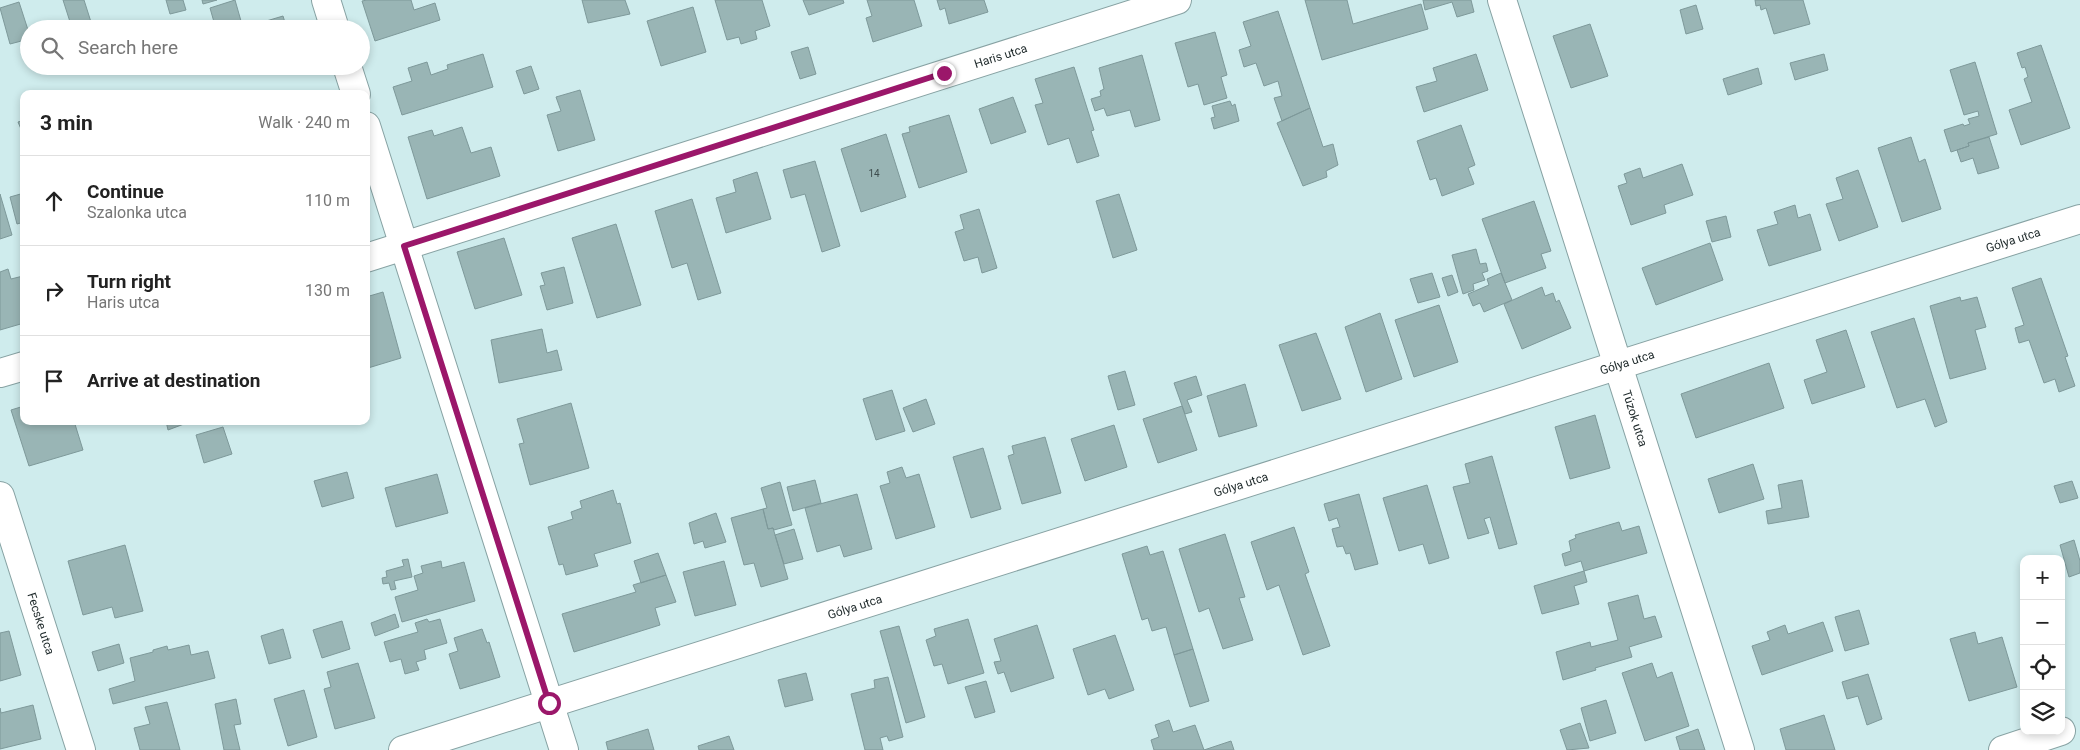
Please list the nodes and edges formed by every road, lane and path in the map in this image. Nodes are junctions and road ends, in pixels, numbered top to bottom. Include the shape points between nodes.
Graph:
1 (326, 0) edge
2 (1177, 0) edge
3 (1502, 0) edge
4 (332, 20) edge
5 (350, 75) edge
6 (355, 90) edge
7 (370, 139) edge
8 (2080, 219) edge
9 (404, 246) junction
10 (370, 257) edge
11 (1618, 365) junction
12 (20, 367) edge
13 (0, 373) edge
14 (0, 496) edge
15 (549, 703) junction
16 (2080, 725) edge
17 (2065, 730) edge
18 (2049, 735) edge
19 (81, 750) edge
20 (403, 750) edge
21 (564, 750) edge
22 (1740, 750) edge
23 (2002, 750) edge

1 - 4 street
2 - 9 street, Haris utca
3 - 11 street, Túzok utca
5 - 6 street
7 - 9 street
8 - 11 street, Gólya utca
9 - 10 street, Haris utca
9 - 15 street
11 - 15 street, Gólya utca
11 - 22 street, Túzok utca
12 - 13 street
14 - 19 street, Fecske utca
15 - 20 street, Gólya utca
15 - 21 street
16 - 17 street
18 - 23 street

